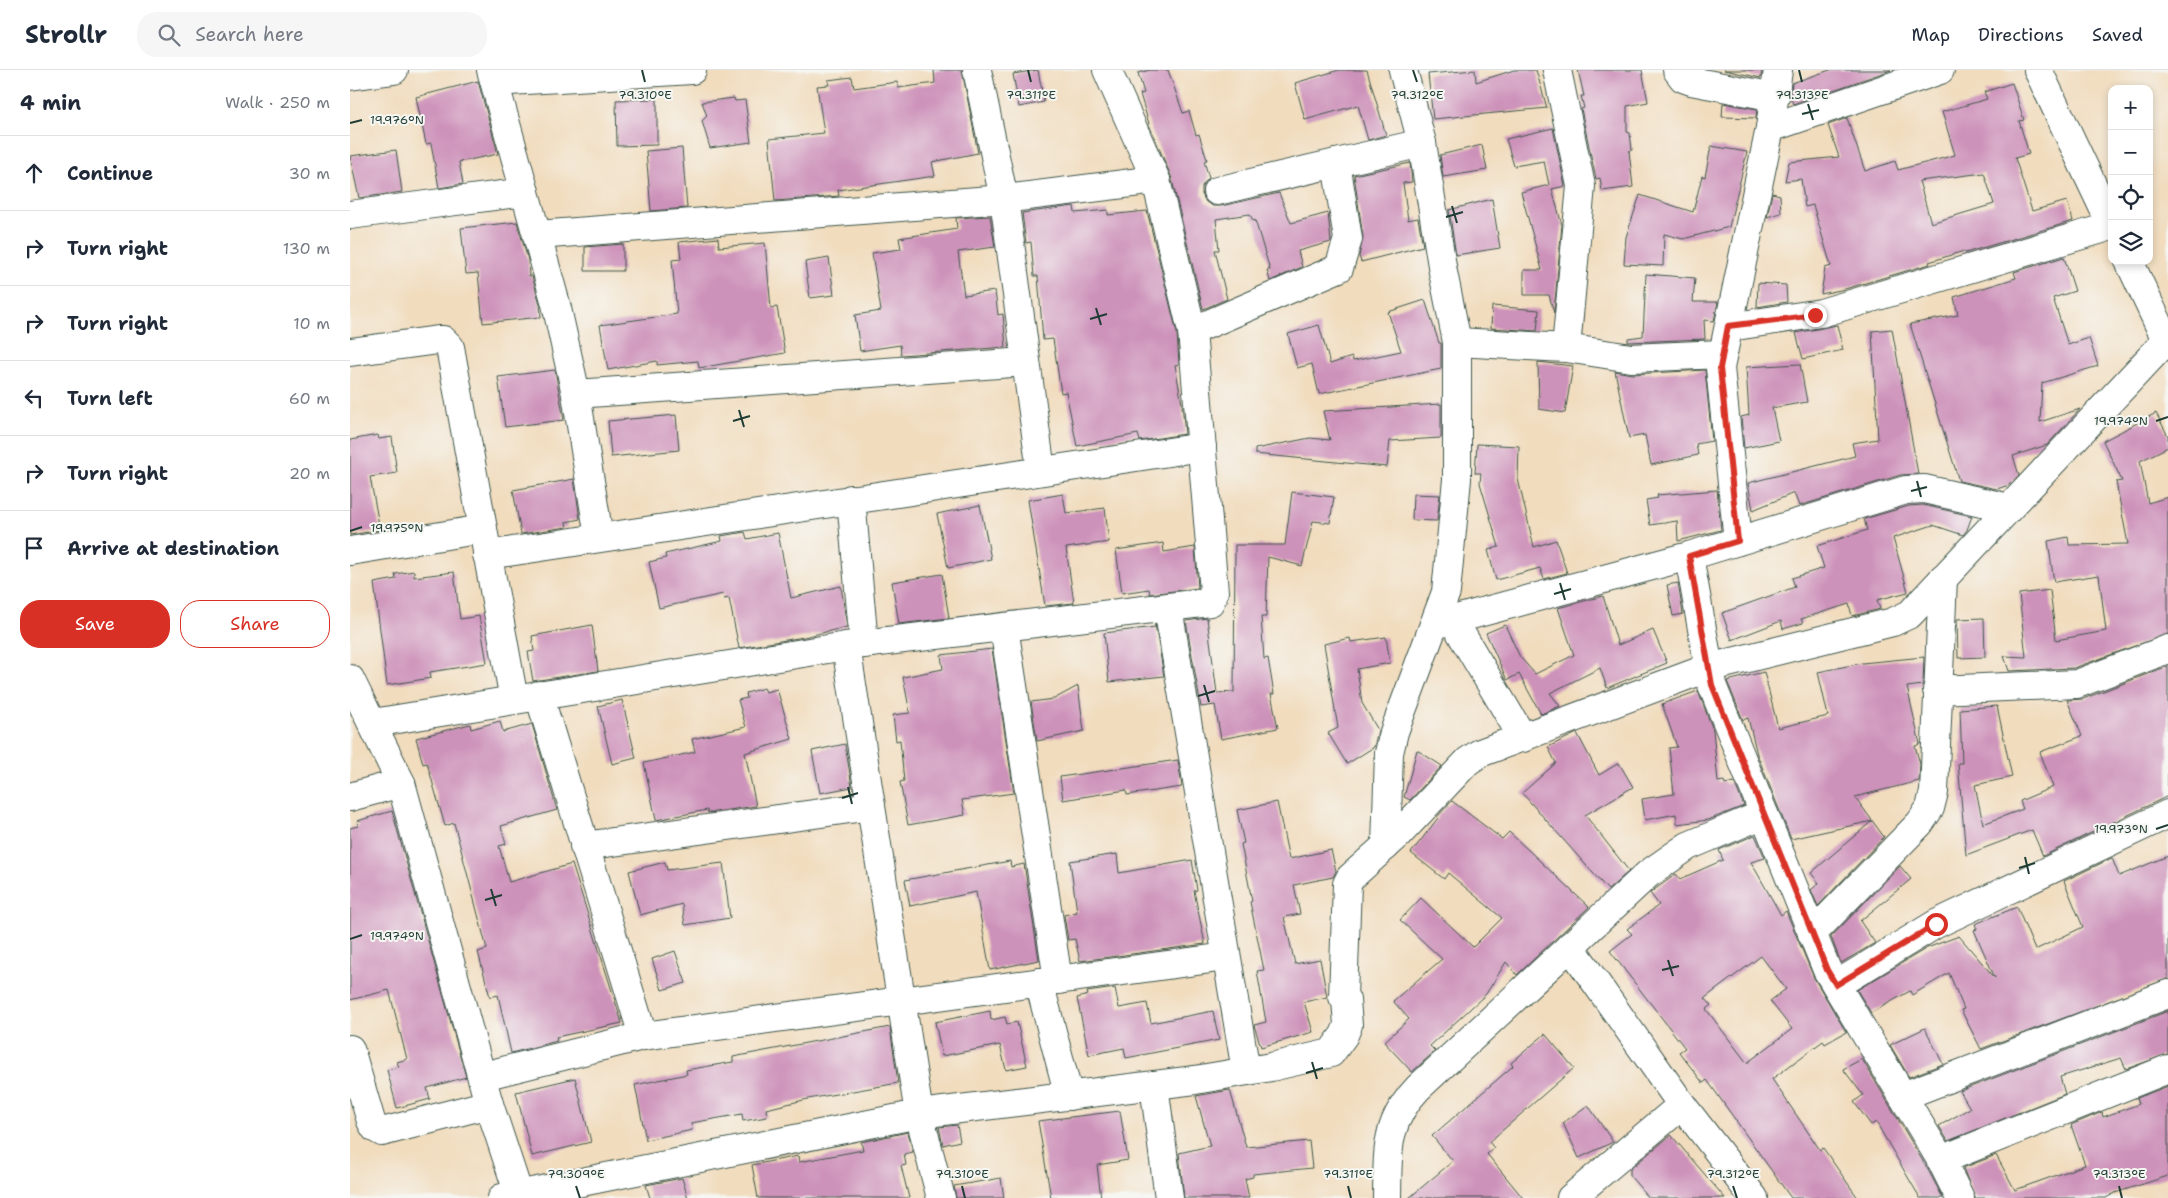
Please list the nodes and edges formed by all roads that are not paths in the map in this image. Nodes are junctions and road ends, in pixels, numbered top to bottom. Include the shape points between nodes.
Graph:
1 (394, 70) edge
2 (692, 70) edge
3 (977, 70) edge
4 (1107, 70) edge
5 (1403, 70) edge
6 (1557, 70) edge
7 (1677, 70) edge
8 (1778, 70) edge
9 (1940, 70) edge
10 (2038, 70) edge
11 (350, 76) edge
12 (493, 76) edge
13 (1775, 97) junction
14 (1770, 128) junction
15 (1422, 143) junction
16 (1336, 162) junction
17 (1156, 180) junction
18 (1217, 190) dead end
19 (525, 192) junction
20 (1004, 199) junction
21 (350, 216) edge
22 (2109, 220) edge
23 (2108, 227) edge
24 (537, 235) junction
25 (2130, 265) edge
26 (1728, 326) junction
27 (1192, 331) junction
28 (1457, 342) junction
29 (2167, 342) edge
30 (1566, 348) junction
31 (350, 352) edge
32 (1722, 354) junction
33 (1026, 362) junction
34 (576, 394) junction
35 (1202, 446) junction
36 (1041, 471) junction
37 (851, 499) junction
38 (2009, 508) junction
39 (599, 538) junction
40 (1738, 541) junction
41 (485, 542) junction
42 (350, 552) edge
43 (1689, 556) junction
44 (1943, 578) junction
45 (1168, 608) junction
46 (1444, 623) junction
47 (1004, 627) junction
48 (855, 645) junction
49 (2168, 649) edge
50 (1708, 668) junction
51 (350, 679) edge
52 (1938, 690) junction
53 (526, 698) junction
54 (373, 723) junction
55 (1523, 738) junction
56 (400, 783) junction
57 (350, 797) edge
58 (871, 806) junction
59 (1764, 814) junction
60 (2168, 814) edge
61 (584, 846) junction
62 (1372, 858) junction
63 (1812, 934) junction
64 (1570, 946) junction
65 (1226, 957) junction
66 (1048, 981) junction
67 (1836, 985) junction
68 (2168, 994) edge
69 (901, 1001) junction
70 (642, 1036) junction
71 (350, 1049) edge
72 (2168, 1069) edge
73 (1246, 1072) junction
74 (483, 1076) junction
75 (1154, 1085) junction
76 (1069, 1096) junction
77 (1903, 1096) junction
78 (489, 1104) junction
79 (1682, 1104) junction
80 (918, 1114) junction
81 (1941, 1160) junction
82 (511, 1196) edge
83 (941, 1198) edge
84 (1169, 1198) edge
85 (1387, 1198) edge
86 (1571, 1198) edge
87 (1754, 1198) edge
88 (1960, 1198) edge

1 - 11 street
2 - 12 street
3 - 20 street
4 - 17 street
5 - 15 street
6 - 30 street via 1582,186
7 - 13 street via 1683,78 1691,81
8 - 13 street
9 - 14 street
10 - 22 street
12 - 19 street
13 - 14 street
14 - 26 street
15 - 16 street
15 - 28 street
16 - 18 street
16 - 27 street via 1348,239 1340,268
17 - 20 street
17 - 27 street
19 - 21 street
19 - 24 street
20 - 24 street
20 - 33 street
23 - 26 street via 1821,313
24 - 34 street
25 - 29 street
26 - 32 street
27 - 35 street
28 - 30 street
28 - 46 street via 1456,489
29 - 38 street
30 - 32 street via 1631,358
31 - 41 street via 438,340 447,344
32 - 40 street via 1720,368
33 - 34 street
33 - 36 street
34 - 39 street
35 - 36 street
35 - 45 street via 1214,597 1206,604
36 - 37 street
37 - 39 street
37 - 48 street
38 - 40 street via 1924,489 1906,490
38 - 44 street
39 - 41 street
40 - 43 street
41 - 42 street
41 - 53 street
43 - 46 street
43 - 50 street
44 - 50 street via 1910,614 1893,622
44 - 52 street
45 - 47 street
45 - 65 street
46 - 55 street
46 - 62 street via 1391,741
47 - 48 street
47 - 66 street
48 - 53 street
48 - 58 street
49 - 52 street via 2077,684
50 - 55 street
50 - 59 street
51 - 54 street
52 - 63 street via 1934,792 1930,808 1920,823
53 - 54 street
53 - 61 street
54 - 56 street
55 - 62 street via 1474,756
56 - 57 street
56 - 74 street
58 - 61 street
58 - 69 street
59 - 63 street
59 - 64 street via 1688,846 1670,857
60 - 67 street via 1936,924
61 - 70 street
62 - 73 street via 1350,878 1348,884 1343,997 1348,1025 1344,1035 1331,1053
63 - 67 street
64 - 79 street
64 - 85 street via 1403,1103 1393,1122 1389,1145
65 - 66 street
65 - 73 street
66 - 69 street
66 - 76 street
67 - 77 street
68 - 77 street
69 - 70 street
69 - 80 street
70 - 74 street
71 - 78 street via 371,1121 382,1132
72 - 81 street
73 - 75 street
74 - 78 street
75 - 76 street
75 - 84 street
76 - 80 street
77 - 81 street
78 - 82 street
79 - 86 street
79 - 87 street
80 - 82 street
80 - 83 street
81 - 88 street

